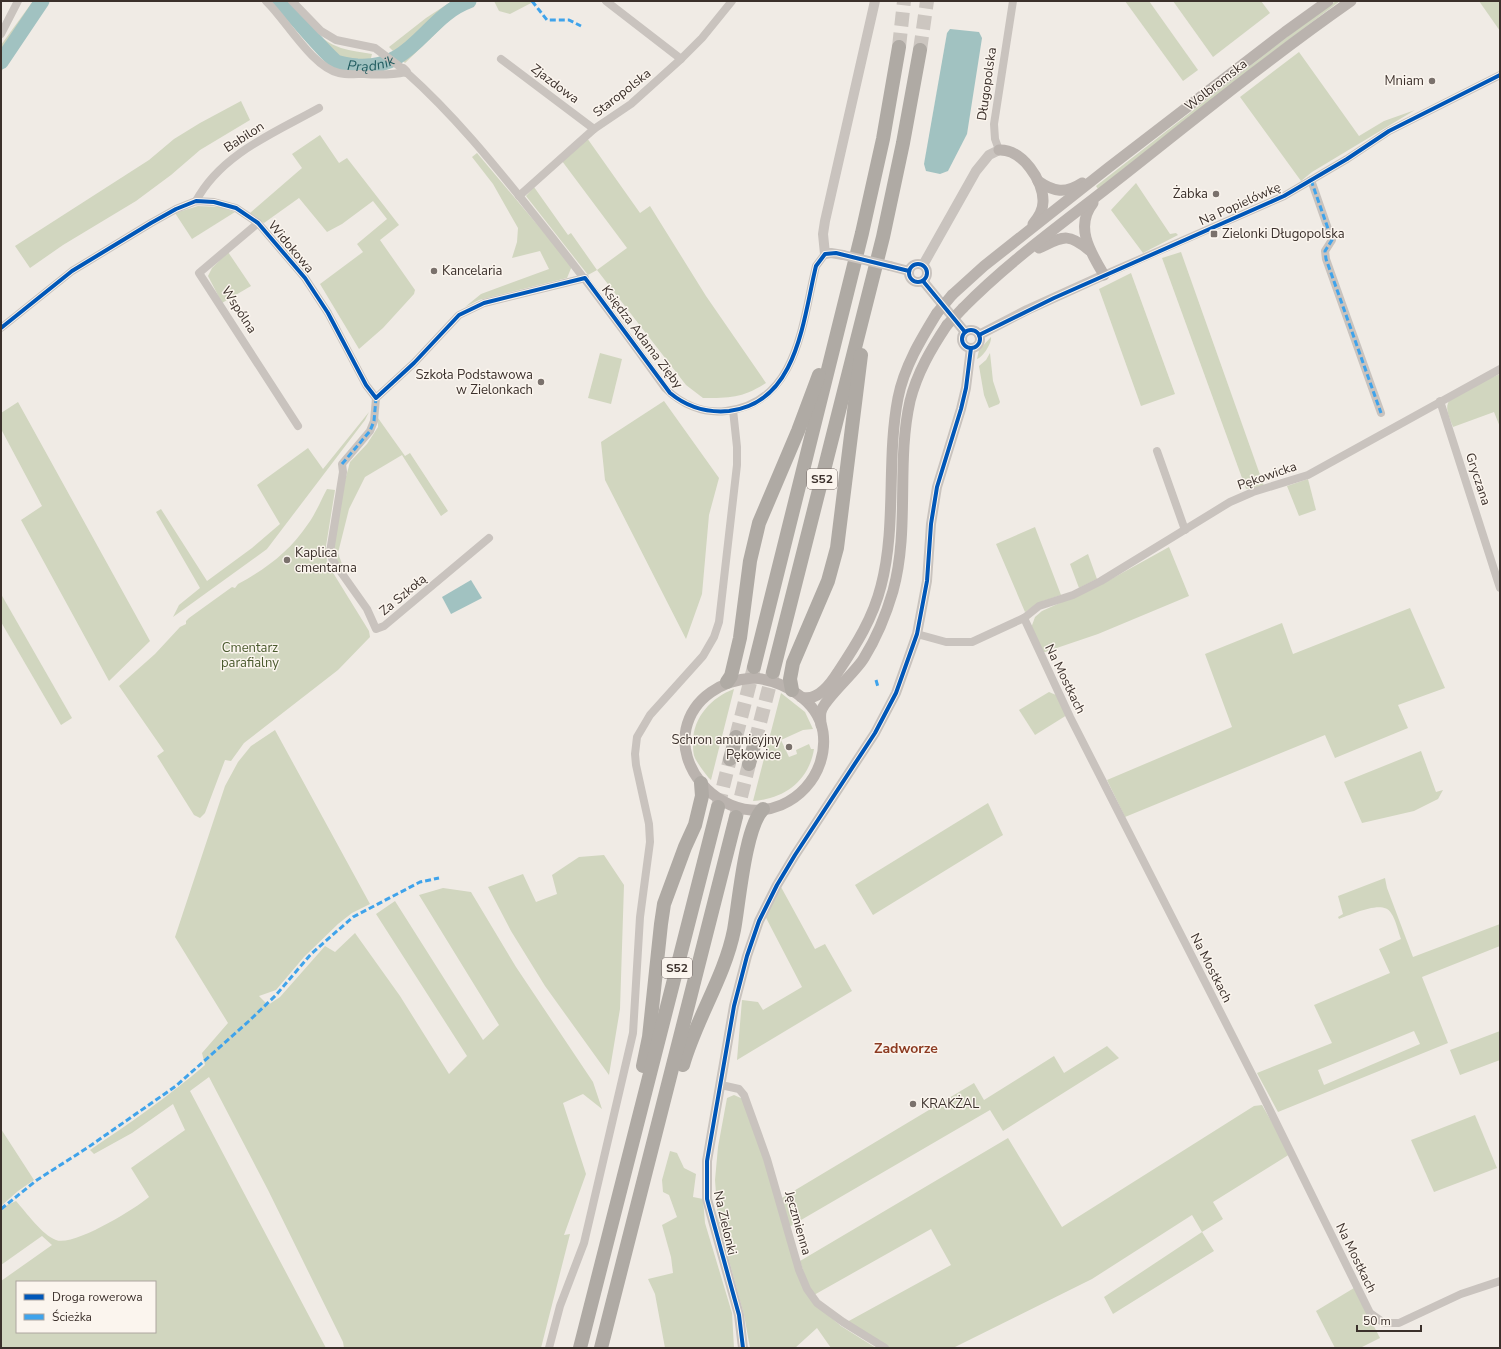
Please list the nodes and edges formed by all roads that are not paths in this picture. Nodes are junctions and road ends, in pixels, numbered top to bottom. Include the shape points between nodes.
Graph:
1 (18, 1) edge
2 (292, 1) edge
3 (606, 1) edge
4 (732, 1) edge
5 (876, 1) edge
6 (1013, 1) edge
7 (1328, 1) edge
8 (1351, 1) edge
9 (269, 2) edge
10 (1, 34) edge
11 (899, 47) tunnel mouth
12 (920, 50) tunnel mouth
13 (501, 59) dead end
14 (681, 59) junction
15 (405, 70) junction
16 (1500, 75) edge
17 (319, 108) dead end
18 (594, 129) junction
19 (999, 150) junction
20 (1108, 168) junction
21 (1311, 180) junction
22 (1038, 181) junction
23 (1101, 193) junction
24 (519, 196) junction
25 (196, 202) junction
26 (258, 223) junction
27 (1028, 231) junction
28 (1090, 251) junction
29 (825, 254) junction
30 (1024, 255) junction
31 (923, 265) junction
32 (908, 271) junction
33 (1104, 275) junction
34 (584, 278) junction
35 (923, 281) junction
36 (870, 286) junction
37 (1, 328) edge
38 (838, 330) junction
39 (965, 332) junction
40 (979, 335) junction
41 (971, 348) junction
42 (1500, 369) edge
43 (376, 398) junction
44 (1440, 401) junction
45 (733, 410) junction
46 (1381, 413) dead end
47 (298, 426) dead end
48 (1157, 451) dead end
49 (1186, 530) junction
50 (490, 538) dead end
51 (1500, 588) edge
52 (1024, 618) junction
53 (917, 634) junction
54 (754, 667) tunnel mouth
55 (773, 672) tunnel mouth
56 (727, 682) junction
57 (796, 694) junction
58 (821, 724) junction
59 (736, 737) tunnel mouth
60 (755, 742) tunnel mouth
61 (730, 759) tunnel mouth
62 (749, 764) tunnel mouth
63 (701, 783) junction
64 (718, 807) tunnel mouth
65 (763, 809) junction
66 (736, 818) tunnel mouth
67 (721, 1085) junction
68 (662, 1111) junction
69 (636, 1130) junction
70 (1500, 1281) edge
71 (549, 1348) edge
72 (580, 1348) edge
73 (601, 1348) edge
74 (743, 1348) edge
75 (885, 1348) edge

1 - 10 street
2 - 15 street, Księdza Adama Zięby via 310,21 336,40 375,48
3 - 14 street
4 - 14 street, Staropolska
5 - 29 street via 825,221
6 - 19 street, Długopolska via 994,124
7 - 20 main road, Wolbromska
8 - 23 main road, Wolbromska via 1293,42
9 - 15 street via 315,58 330,70 340,73 391,75
11 - 38 highway, S52 via 883,139
12 - 36 highway, S52 via 903,143
13 - 18 street, Zjazdowa
14 - 18 street, Staropolska via 631,104
15 - 24 street, Księdza Adama Zięby via 439,102
16 - 21 street, Na Popielówkę via 1389,131
17 - 25 street, Babilon via 242,151 214,174
18 - 24 street, Staropolska
19 - 22 main road via 1017,156
19 - 31 street via 989,155 976,171
20 - 22 main road via 1073,189 1065,191 1052,190
20 - 27 main road
21 - 33 street, Na Popielówkę via 1284,196
21 - 46 street via 1332,240 1325,251 1326,259
22 - 27 main road via 1043,200 1042,208
23 - 28 main road via 1086,215 1084,225 1084,234
23 - 30 main road, Wolbromska
24 - 34 street, Księdza Adama Zięby
25 - 26 street, Widokowa via 214,202 236,208
25 - 37 street, Widokowa via 176,209 83,264
26 - 43 street, Widokowa via 318,297 366,385
26 - 47 street, Wspólna via 200,273
27 - 57 main road, bridge via 952,295 937,313 916,349 905,372 898,398 893,437 887,553 876,602 864,631 833,681 816,696 807,698
28 - 30 main road via 1078,240 1066,238
28 - 33 main road
29 - 32 street, bridge via 843,255
29 - 45 street, Księdza Adama Zięby via 816,266 794,354 783,378 764,397 749,406
30 - 58 main road, Wolbromska, bridge via 963,308 947,325 926,359 910,401 900,555 888,608 864,659 821,711
31 - 32 street via 914,264
31 - 35 street via 927,273
32 - 35 street via 912,281
33 - 40 street, Na Popielówkę
34 - 43 street via 484,303 459,315 414,363
34 - 45 street, Księdza Adama Zięby via 670,393 696,408 712,411
35 - 39 street
36 - 55 highway, S52
36 - 57 highway via 838,548 828,581 793,663 790,679
38 - 54 highway, S52
38 - 56 highway via 759,523 750,561 741,632
39 - 40 street via 972,330
39 - 41 street via 962,341 965,346
40 - 41 street via 978,344
41 - 53 street, Na Zielonki via 961,409 937,487 931,524 927,581
42 - 44 street, Pękowicka
43 - 50 street, Za Szkołą via 374,421 370,431 342,464 343,472 330,552 333,561 367,609 376,629 384,626
44 - 49 street, Pękowicka via 1308,475 1230,502
44 - 51 street, Gryczana
45 - 71 street via 737,465 719,622 708,649 650,715 637,737 636,760 649,824 650,842 640,917 633,1033 584,1243 560,1306
48 - 49 street
49 - 52 street, Pękowicka via 1098,584 1039,606
52 - 53 street, Pękowicka via 972,642 946,642
52 - 70 street, Na Mostkach via 1070,717 1258,1086 1370,1313 1384,1323 1399,1323 1462,1294
53 - 67 street, Na Zielonki via 896,693 875,733 795,855 765,909 746,956 734,1006
56 - 57 main road via 744,678 762,678 780,683
56 - 63 main road via 705,697 690,718 686,730 688,760
57 - 58 main road via 812,709
58 - 65 main road via 822,755 813,778 795,798 777,807
59 - 61 highway
60 - 62 highway
63 - 65 main road via 710,793 726,803 743,809
63 - 69 highway via 702,796 697,820 668,892 660,924 652,1013
64 - 69 highway, S52
65 - 68 highway via 758,815 752,834 734,932 679,1076
66 - 68 highway, S52
67 - 74 street, Na Zielonki via 707,1161 707,1198 739,1315
67 - 75 street, Jęczmienna via 739,1089 744,1095 767,1159 798,1270 807,1289 817,1303 842,1322
68 - 73 highway, S52
69 - 72 highway, S52

